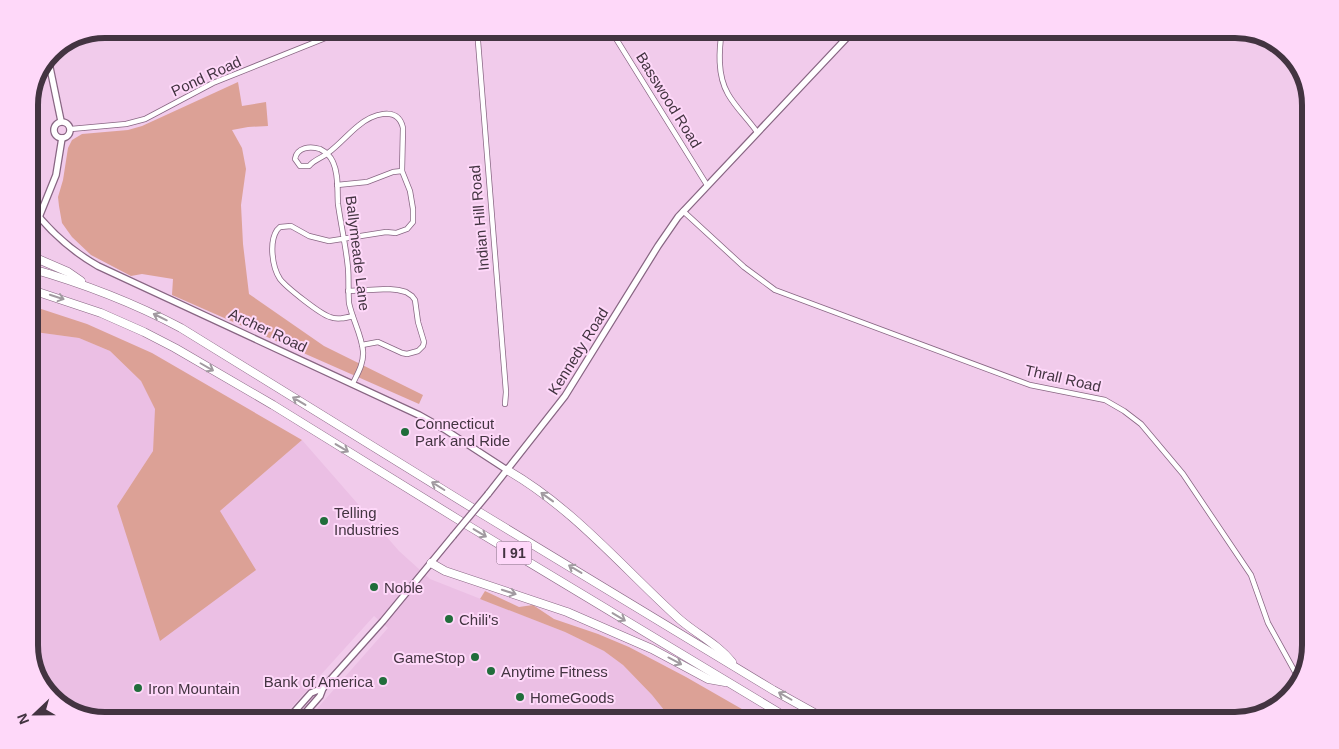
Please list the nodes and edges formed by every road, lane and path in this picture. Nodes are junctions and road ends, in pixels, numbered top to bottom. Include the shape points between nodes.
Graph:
1 (326, 38) edge
2 (478, 38) edge
3 (616, 38) edge
4 (721, 38) edge
5 (846, 38) edge
6 (50, 66) edge
7 (61, 121) junction
8 (70, 129) junction
9 (757, 132) junction
10 (62, 138) junction
11 (328, 153) junction
12 (402, 170) junction
13 (337, 185) junction
14 (707, 185) junction
15 (683, 211) junction
16 (39, 217) joint
17 (343, 240) junction
18 (38, 258) edge
19 (38, 271) edge
20 (87, 286) junction
21 (348, 291) junction
22 (38, 292) edge
23 (352, 316) junction
24 (362, 345) junction
25 (353, 383) junction
26 (506, 404) dead end
27 (507, 470) junction
28 (431, 564) junction
29 (737, 668) junction
30 (1295, 672) edge
31 (728, 682) junction
32 (323, 688) junction
33 (294, 712) edge
34 (306, 712) edge
35 (778, 712) edge
36 (813, 712) edge

1 - 8 street, Pond Road via 213,83 146,119
2 - 26 street, Indian Hill Road
3 - 14 street, Basswood Road
4 - 9 street via 723,81 728,94
5 - 9 street, Kennedy Road
6 - 7 street
7 - 8 street via 68,123
7 - 10 street via 54,130 56,136
8 - 10 street via 69,135
9 - 14 street, Kennedy Road
10 - 16 street via 56,175
11 - 11 street via 304,148 299,150 295,159 304,167
11 - 12 street via 360,124 387,113 394,115 403,128
11 - 13 street, Ballymeade Lane via 336,171
12 - 13 street via 367,182
12 - 17 street via 410,191 413,222 407,229 396,232
13 - 17 street, Ballymeade Lane
14 - 15 street, Kennedy Road
15 - 27 street, Kennedy Road via 662,239 565,396
15 - 30 street, Thrall Road via 774,290 1030,385 1105,400 1124,410 1167,453 1251,575 1268,623
16 - 25 street, Archer Road via 68,246 98,266
17 - 21 street, Ballymeade Lane
17 - 23 street via 318,239 291,226 280,227 274,234 273,254 282,281 318,310 330,318
18 - 20 highway via 68,272
19 - 20 highway, I 91
29 -> 20 highway, I 91 via 181,328
21 - 23 street, Ballymeade Lane
21 - 24 street via 398,290 415,300 424,342 418,351 402,353 378,342
22 -> 31 highway, I 91 via 116,319 175,348
23 - 24 street, Ballymeade Lane
24 - 25 street, Ballymeade Lane via 362,362
25 - 27 street, Archer Road via 431,421
27 - 28 street, Kennedy Road, bridge
29 -> 27 highway via 722,651 677,617 572,517
28 -> 31 highway via 567,612 652,649 708,679
28 - 32 street, Kennedy Road
36 -> 29 highway, I 91
31 - 35 highway, I 91
32 - 33 street, Kennedy Road via 311,693
32 - 34 street, Kennedy Road

